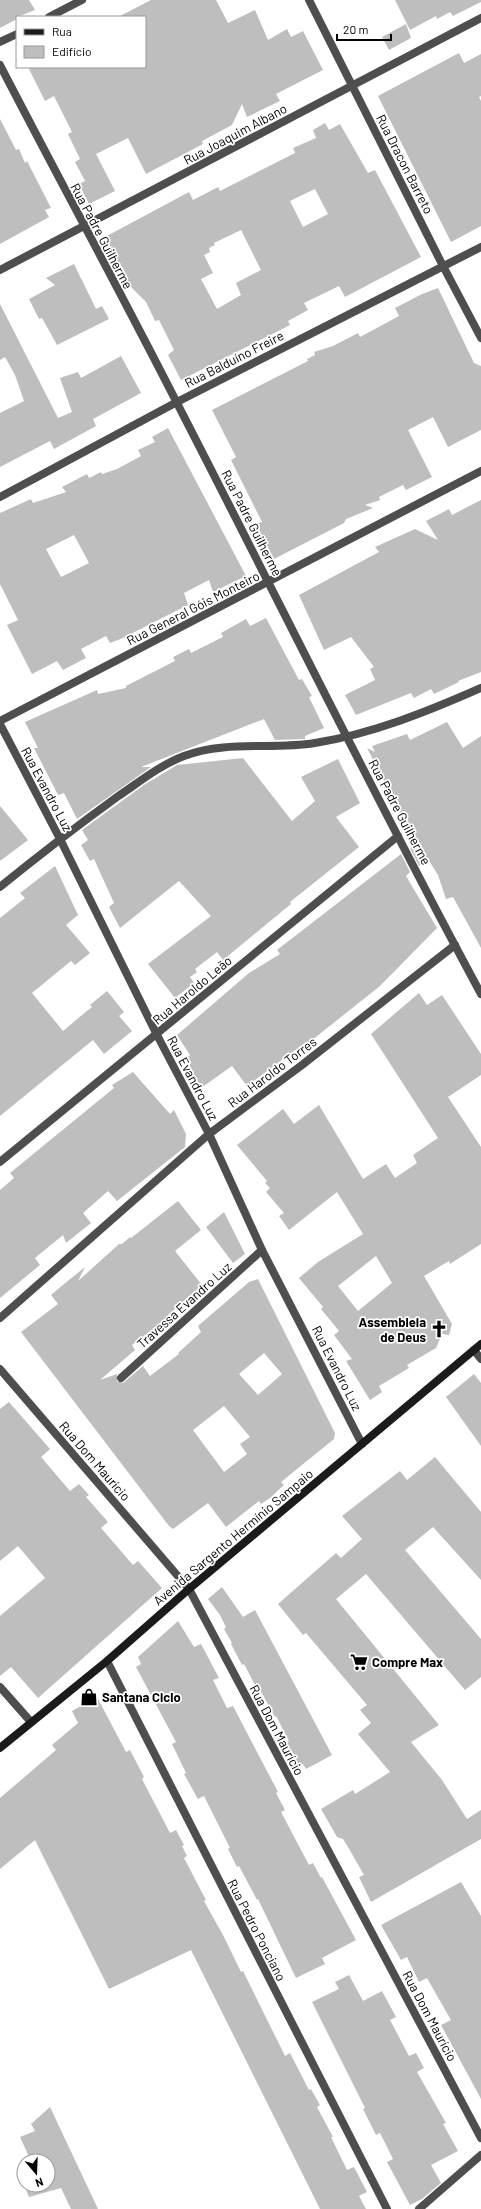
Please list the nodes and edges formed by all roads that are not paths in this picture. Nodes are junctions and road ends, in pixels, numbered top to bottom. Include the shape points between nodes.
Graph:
1 (82, 0) edge
2 (309, 0) edge
3 (51, 16) edge
4 (481, 18) edge
5 (16, 34) edge
6 (0, 42) edge
7 (0, 65) edge
8 (352, 86) junction
9 (83, 227) junction
10 (481, 246) edge
11 (443, 266) junction
12 (0, 270) edge
13 (481, 338) edge
14 (177, 402) junction
15 (481, 471) edge
16 (0, 497) edge
17 (269, 582) junction
18 (481, 688) edge
19 (0, 721) edge
20 (0, 724) edge
21 (347, 737) junction
22 (398, 836) junction
23 (60, 838) junction
24 (0, 887) edge
25 (455, 945) junction
26 (481, 994) edge
27 (157, 1035) junction
28 (209, 1134) junction
29 (0, 1162) edge
30 (262, 1250) junction
31 (0, 1318) edge
32 (481, 1344) edge
33 (474, 1350) junction
34 (481, 1359) edge
35 (0, 1369) edge
36 (121, 1378) dead end
37 (362, 1444) junction
38 (189, 1589) junction
39 (106, 1661) junction
40 (0, 1687) edge
41 (31, 1722) junction
42 (0, 1748) edge
43 (481, 2138) edge
44 (481, 2155) edge
45 (387, 2209) edge
46 (419, 2209) edge

1 - 3 street
2 - 8 street, Rua Dracon Barreto
4 - 8 street, Rua Joaquim Albano
5 - 6 street
7 - 9 street, Rua Padre Guilherme
8 - 9 street, Rua Joaquim Albano
8 - 11 street, Rua Dracon Barreto
9 - 12 street, Rua Joaquim Albano
9 - 14 street, Rua Padre Guilherme
10 - 11 street, Rua Balduíno Freire
11 - 13 street, Rua Dracon Barreto
11 - 14 street, Rua Balduíno Freire
14 - 16 street, Rua Balduíno Freire
14 - 17 street, Rua Padre Guilherme
15 - 17 street, Rua General Góis Monteiro
17 - 19 street, Rua General Góis Monteiro
17 - 21 street, Rua Padre Guilherme
18 - 21 street via 441,706
20 - 23 street, Rua Evandro Luz
21 - 22 street, Rua Padre Guilherme
21 - 23 street via 292,746 244,746 205,750 183,756 152,773
22 - 25 street, Rua Padre Guilherme
22 - 27 street, Rua Haroldo Leão
23 - 24 street
23 - 27 street, Rua Evandro Luz
25 - 26 street, Rua Padre Guilherme
25 - 28 street, Rua Haroldo Torres
27 - 28 street, Rua Evandro Luz
27 - 29 street, Rua Haroldo Leão
28 - 30 street, Rua Evandro Luz
28 - 31 street, Rua Haroldo Torres
30 - 36 street, Travessa Evandro Luz
30 - 37 street, Rua Evandro Luz
32 - 33 main road, Avenida Sargento Hermínio Sampaio
33 - 34 street
33 - 37 main road, Avenida Sargento Hermínio Sampaio
35 - 38 street, Rua Dom Maurício
37 - 38 main road, Avenida Sargento Hermínio Sampaio
38 - 39 main road, Avenida Sargento Hermínio Sampaio
38 - 43 street, Rua Dom Maurício
39 - 41 main road, Avenida Sargento Hermínio Sampaio
39 - 45 street, Rua Pedro Ponciano
40 - 41 street
41 - 42 main road, Avenida Sargento Hermínio Sampaio
44 - 46 street

